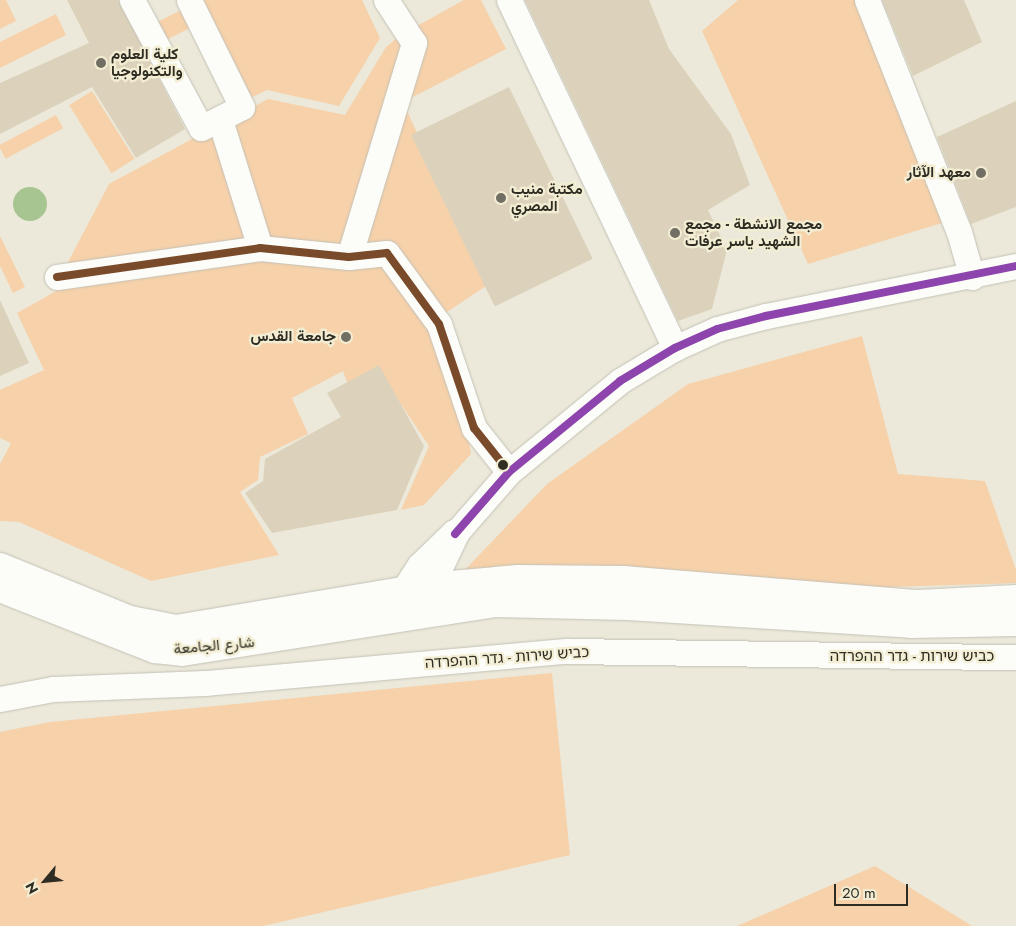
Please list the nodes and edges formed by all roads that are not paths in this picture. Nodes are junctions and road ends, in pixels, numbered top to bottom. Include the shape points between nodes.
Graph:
1 (132, 0) edge
2 (189, 0) edge
3 (386, 0) edge
4 (509, 0) edge
5 (867, 0) edge
6 (220, 120) junction
7 (260, 248) junction
8 (349, 257) junction
9 (1016, 266) edge
10 (57, 276) dead end
11 (972, 277) junction
12 (675, 348) junction
13 (509, 472) junction
14 (455, 534) joint
15 (0, 567) edge
16 (0, 588) edge
17 (413, 598) junction
18 (1016, 599) edge
19 (1016, 622) edge
20 (1016, 657) edge
21 (0, 699) edge

1 - 6 street via 200,128
2 - 6 street via 242,107
3 - 8 street via 414,43
4 - 12 street
5 - 11 street via 959,232
6 - 7 street
7 - 8 street
7 - 10 street
8 - 13 street via 388,254 439,324 474,428
9 - 11 street
11 - 12 street via 766,316 717,329
12 - 13 street via 620,381
13 - 14 street
14 - 17 main road via 421,566
15 - 17 main road, شارع الجامعة via 130,620 176,629
16 - 17 main road, شارع الجامعة via 154,649 182,652
17 - 18 main road via 518,579 622,580 918,604
17 - 19 main road via 628,606 911,624
20 - 21 street, כביש שירות - גדר ההפרדה via 567,651 205,683 53,689

